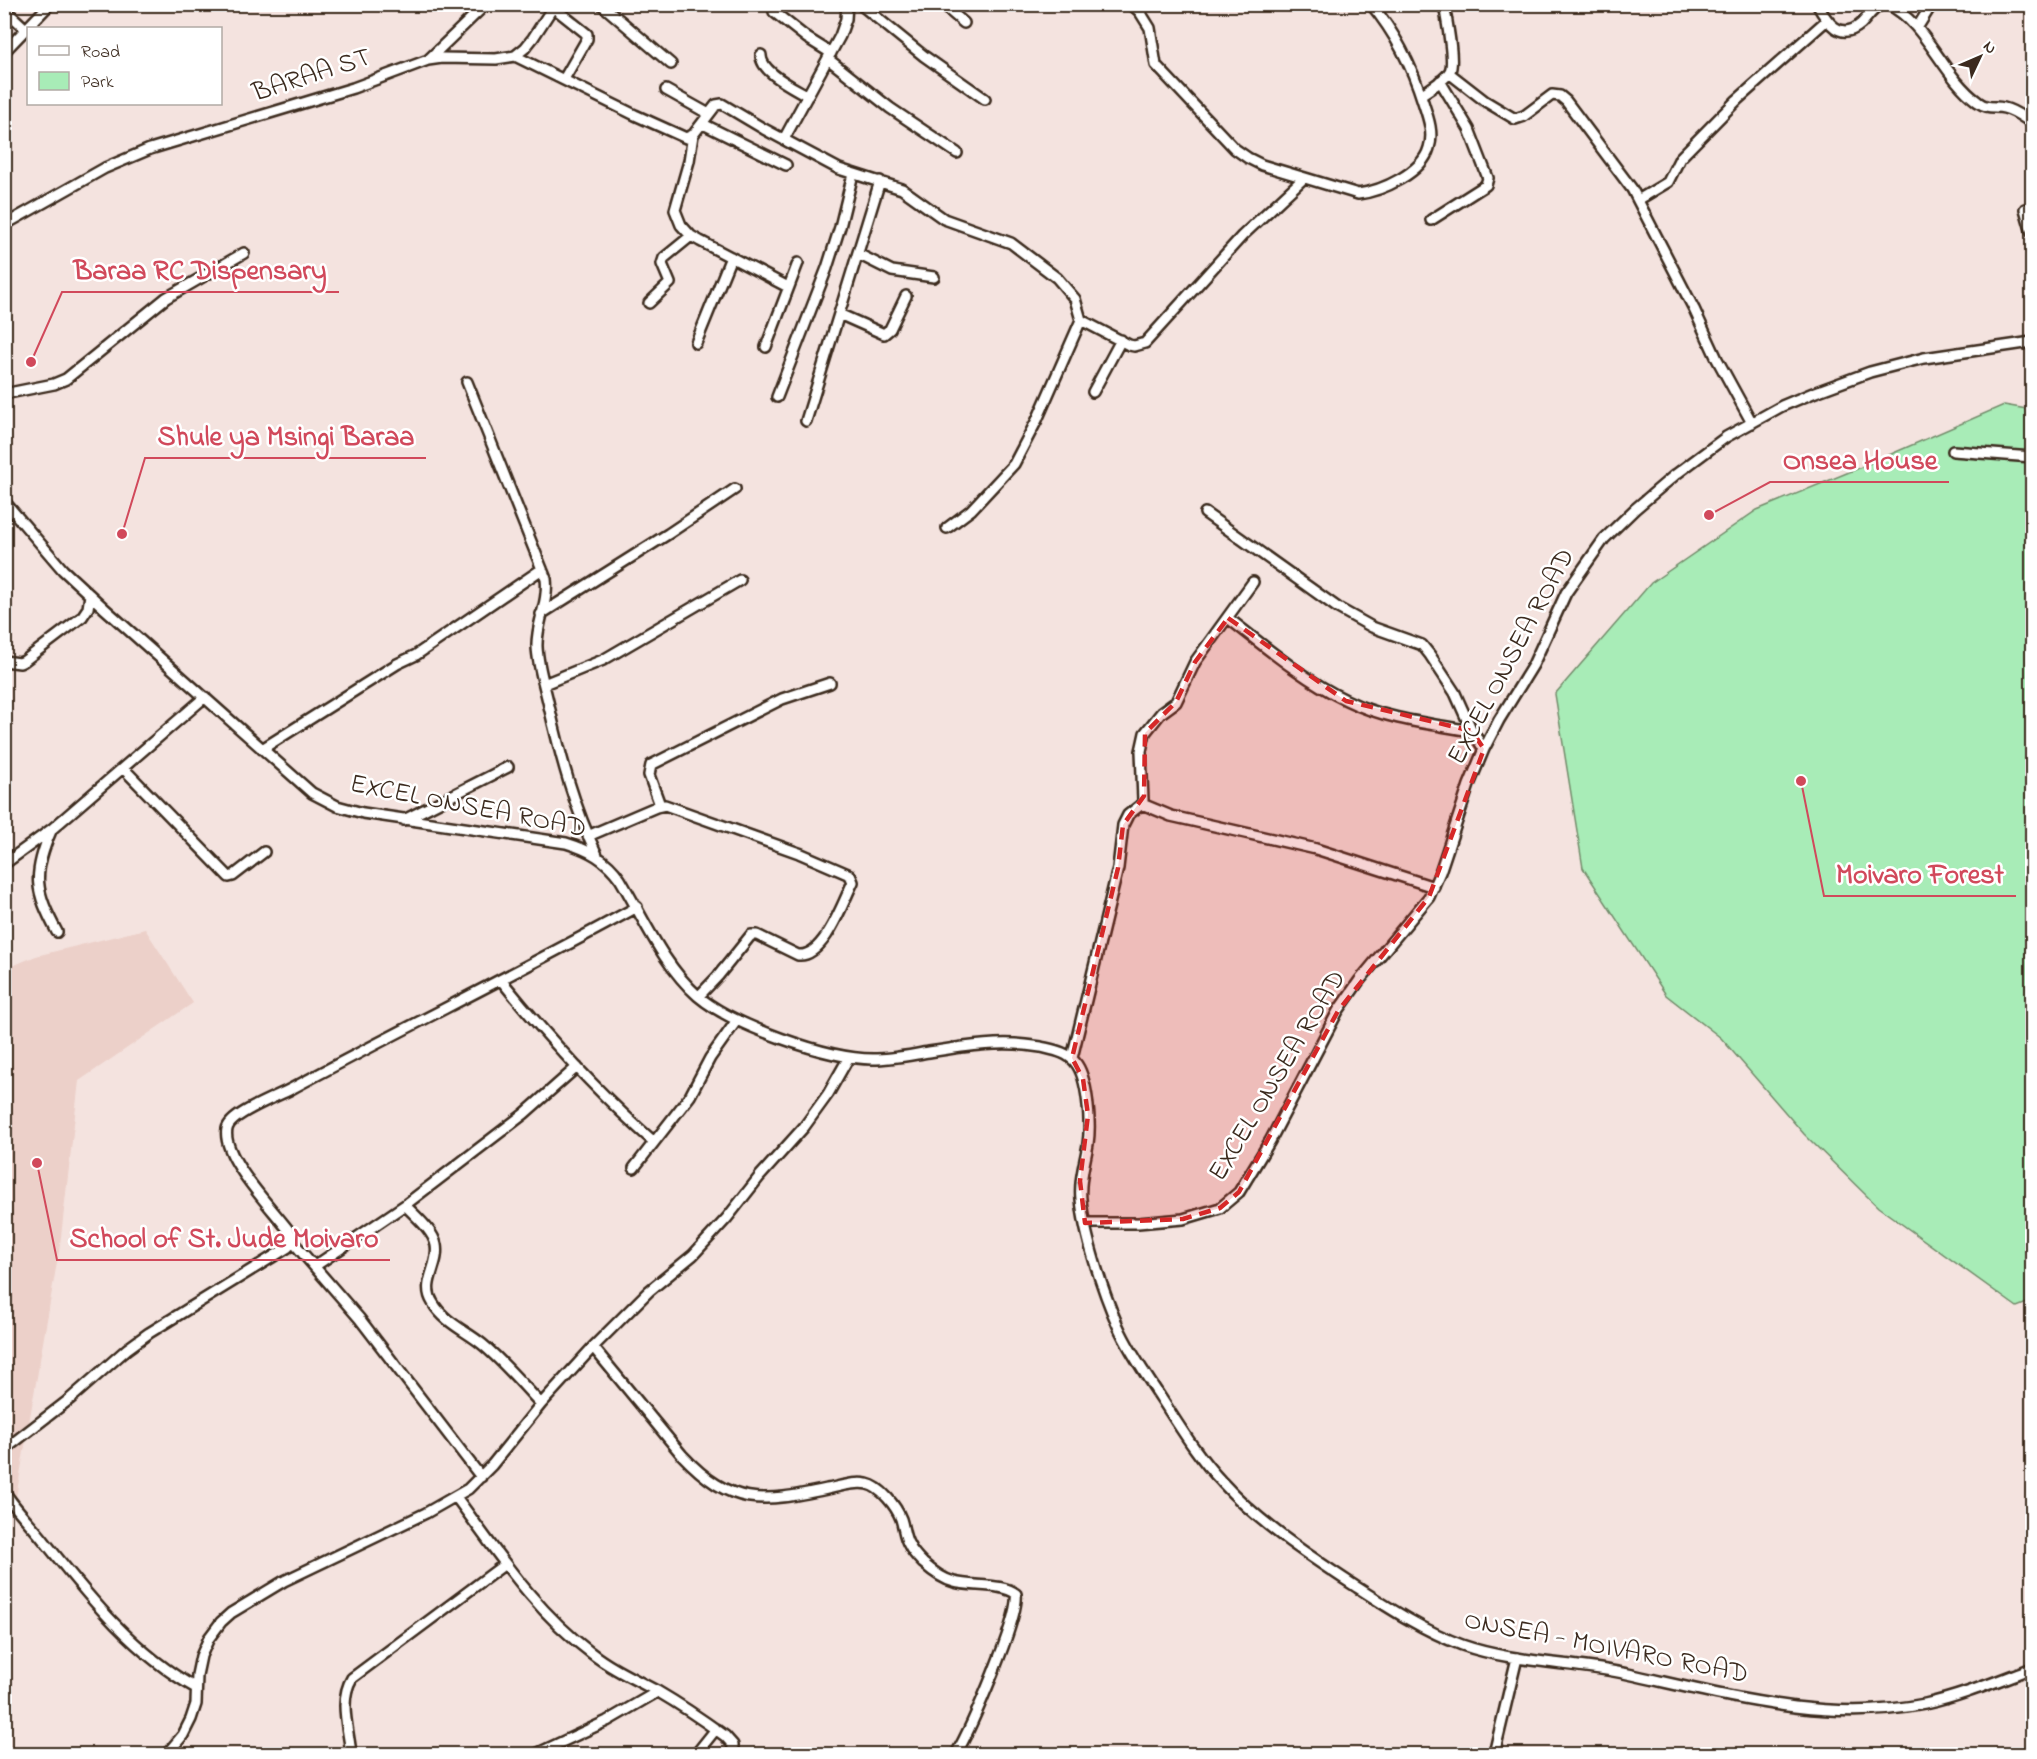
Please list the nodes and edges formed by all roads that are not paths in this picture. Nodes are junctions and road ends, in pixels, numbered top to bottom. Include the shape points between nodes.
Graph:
1 (50, 4) edge
2 (486, 4) edge
3 (601, 4) edge
4 (847, 4) edge
5 (860, 4) edge
6 (942, 4) edge
7 (1131, 4) edge
8 (1371, 4) edge
9 (1444, 4) edge
10 (1817, 4) edge
11 (1882, 4) edge
12 (1887, 4) edge
13 (1932, 4) edge
14 (554, 6) edge
15 (4, 9) edge
16 (774, 12) dead end
17 (1827, 20) junction
18 (964, 23) dead end
19 (30, 27) edge
20 (1917, 28) junction
21 (27, 30) edge
22 (4, 52) edge
23 (761, 55) dead end
24 (515, 56) junction
25 (830, 56) junction
26 (428, 60) junction
27 (671, 64) dead end
28 (1449, 73) junction
29 (564, 79) junction
30 (1440, 81) junction
31 (666, 90) dead end
32 (1421, 95) junction
33 (808, 96) junction
34 (985, 99) dead end
35 (709, 114) junction
36 (2032, 123) edge
37 (703, 124) junction
38 (693, 135) junction
39 (784, 139) junction
40 (957, 153) dead end
41 (786, 165) dead end
42 (853, 174) junction
43 (1304, 178) junction
44 (880, 181) junction
45 (1638, 200) junction
46 (2025, 209) dead end
47 (1431, 220) dead end
48 (4, 225) edge
49 (2032, 232) edge
50 (691, 236) junction
51 (244, 252) dead end
52 (858, 254) junction
53 (731, 257) junction
54 (798, 263) dead end
55 (934, 277) dead end
56 (788, 287) junction
57 (906, 296) dead end
58 (649, 303) dead end
59 (839, 314) junction
60 (1081, 320) junction
61 (1120, 340) junction
62 (2032, 342) edge
63 (696, 343) dead end
64 (766, 347) dead end
65 (467, 382) dead end
66 (1093, 392) dead end
67 (4, 394) edge
68 (777, 397) dead end
69 (806, 421) dead end
70 (1752, 423) junction
71 (1953, 451) dead end
72 (2032, 457) edge
73 (735, 489) dead end
74 (4, 501) edge
75 (1204, 513) dead end
76 (948, 528) dead end
77 (542, 569) junction
78 (740, 580) dead end
79 (1253, 582) dead end
80 (90, 595) junction
81 (541, 614) junction
82 (1228, 618) junction
83 (4, 661) edge
84 (830, 683) dead end
85 (544, 684) junction
86 (205, 698) junction
87 (1472, 731) junction
88 (262, 749) junction
89 (1484, 749) junction
90 (508, 767) dead end
91 (123, 768) junction
92 (1142, 804) junction
93 (660, 805) junction
94 (404, 820) junction
95 (52, 829) junction
96 (588, 836) junction
97 (264, 852) dead end
98 (597, 855) junction
99 (4, 864) edge
100 (1434, 886) junction
101 (637, 907) junction
102 (57, 932) dead end
103 (501, 980) junction
104 (699, 996) junction
105 (737, 1020) junction
106 (849, 1057) junction
107 (1072, 1058) junction
108 (577, 1067) junction
109 (654, 1142) junction
110 (634, 1168) dead end
111 (405, 1205) junction
112 (1085, 1223) junction
113 (293, 1242) junction
114 (315, 1266) junction
115 (593, 1347) junction
116 (541, 1404) junction
117 (4, 1450) edge
118 (481, 1477) junction
119 (5, 1495) edge
120 (456, 1497) junction
121 (505, 1564) junction
122 (1517, 1658) junction
123 (2032, 1668) edge
124 (196, 1688) junction
125 (657, 1692) junction
126 (716, 1729) junction
127 (167, 1755) edge
128 (351, 1755) edge
129 (536, 1755) edge
130 (696, 1755) edge
131 (733, 1755) edge
132 (956, 1755) edge
133 (1494, 1755) edge

1 - 19 street
2 - 26 street
3 - 27 street
4 - 25 street via 846,19
5 - 34 street
6 - 18 street
7 - 43 street via 1150,28 1156,66 1235,149 1262,165
8 - 32 street via 1401,46
9 - 28 street via 1452,64
10 - 17 street
11 - 17 street via 1847,32
12 - 20 street
13 - 20 street
14 - 24 street via 533,38
14 - 29 street via 587,34
15 - 21 street
16 - 25 street
17 - 45 street via 1737,100 1680,158 1668,182
20 - 36 street via 1978,102 2007,108
21 - 22 street
23 - 33 street via 763,66
24 - 26 street, BARAA ST
24 - 29 street
25 - 33 street
25 - 40 street via 891,108
26 - 48 street, BARAA ST via 353,88 128,157
28 - 30 street
28 - 45 street via 1515,119 1548,96 1560,96
29 - 38 street via 682,137
30 - 32 street
30 - 47 street via 1469,129 1488,178 1486,185
31 - 35 street
32 - 43 street via 1430,126 1430,148 1406,175 1380,189 1358,194
33 - 39 street
35 - 37 street
35 - 39 street via 722,104
37 - 38 street
37 - 41 street
38 - 50 street via 675,210
39 - 42 street
42 - 44 street
42 - 68 street via 827,268
43 - 61 street via 1242,236 1145,344 1134,346
44 - 52 street
44 - 60 street via 902,189 944,219 1021,249 1066,286 1075,298
45 - 70 street
46 - 49 street
50 - 53 street
50 - 58 street via 664,258 662,264 670,283
51 - 67 street via 166,298 66,378
52 - 55 street via 892,271
52 - 59 street
53 - 56 street
53 - 63 street
54 - 56 street
56 - 64 street
57 - 59 street via 884,334
59 - 69 street
60 - 61 street
60 - 76 street via 1014,464 971,510
61 - 66 street
62 - 70 street, EXCEL ONSEA ROAD via 1924,358 1878,370 1782,406
65 - 77 street
70 - 89 street, EXCEL ONSEA ROAD via 1702,454 1604,539 1578,572 1533,665
71 - 72 street
73 - 81 street
74 - 80 street, EXCEL ONSEA ROAD via 63,570
75 - 87 street via 1354,618 1422,645 1455,693
77 - 81 street via 548,589
77 - 88 street via 416,655
78 - 85 street via 603,660
79 - 82 street
80 - 83 street via 82,617 24,661
80 - 86 street, EXCEL ONSEA ROAD
81 - 85 street via 537,646
82 - 87 street via 1346,701 1403,718
82 - 92 street via 1195,662 1176,702 1145,733 1141,751
84 - 93 street via 782,699 651,765 649,775
85 - 96 street via 566,775
86 - 88 street, EXCEL ONSEA ROAD
86 - 91 street
87 - 89 street
88 - 94 street, EXCEL ONSEA ROAD via 327,802
89 - 100 street, EXCEL ONSEA ROAD
90 - 94 street
91 - 95 street
91 - 97 street via 229,877
92 - 100 street via 1171,816 1316,849
92 - 107 street via 1128,815 1123,825 1116,879
93 - 96 street
93 - 104 street via 799,853 853,878 829,930 814,951 798,955 751,935
94 - 98 street, EXCEL ONSEA ROAD via 566,843
95 - 99 street
95 - 102 street via 41,856 38,882 39,895
96 - 98 street
98 - 101 street, EXCEL ONSEA ROAD via 612,868
100 - 112 street, EXCEL ONSEA ROAD via 1338,1011 1256,1166 1233,1199 1212,1212 1183,1219
101 - 103 street
101 - 104 street, EXCEL ONSEA ROAD via 674,970
103 - 108 street
103 - 113 street via 242,1112 230,1122 226,1134 233,1156 292,1235
104 - 105 street, EXCEL ONSEA ROAD
105 - 106 street, EXCEL ONSEA ROAD
105 - 109 street via 690,1096
106 - 107 street, EXCEL ONSEA ROAD via 877,1059 1012,1043 1049,1049
106 - 115 street via 804,1127 727,1218 693,1255 649,1291
107 - 112 street, ONSEA - MOIVARO ROAD via 1083,1078 1088,1115 1088,1143 1080,1181
108 - 109 street
108 - 111 street via 524,1114
109 - 110 street
111 - 114 street
111 - 116 street via 431,1234 436,1246 428,1290 433,1304 494,1355
112 - 122 street, ONSEA - MOIVARO ROAD via 1121,1333 1188,1438 1225,1485 1307,1554 1410,1620 1463,1645
113 - 114 street
113 - 117 street via 141,1339
114 - 118 street
115 - 116 street
115 - 132 street via 682,1455 713,1482 737,1494 765,1499 857,1483 870,1485 884,1495 900,1516 910,1548 939,1575 954,1582 1007,1589 1016,1594 995,1667
116 - 118 street
118 - 120 street
119 - 124 street via 118,1627 154,1662
120 - 121 street
120 - 124 street via 284,1581 231,1613 204,1647
121 - 125 street via 573,1639
121 - 128 street via 352,1678 345,1704
122 - 123 street, ONSEA - MOIVARO ROAD via 1595,1667 1766,1703 1867,1710 1927,1703
122 - 133 street
124 - 127 street via 191,1719
125 - 126 street
125 - 129 street via 608,1721
126 - 130 street
126 - 131 street via 733,1745

